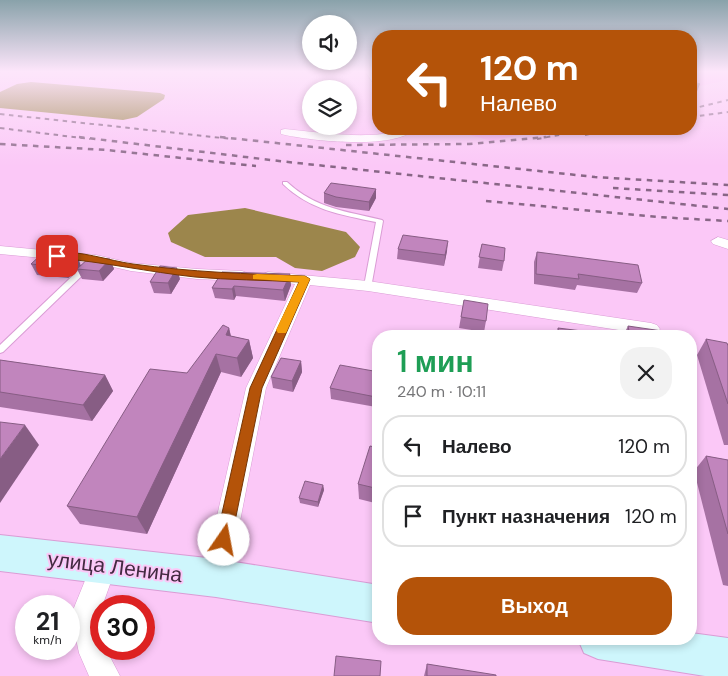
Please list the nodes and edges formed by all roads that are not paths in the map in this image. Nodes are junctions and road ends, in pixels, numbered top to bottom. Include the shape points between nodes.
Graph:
1 (285, 132) dead end
2 (395, 135) edge
3 (285, 183) dead end
4 (0, 250) edge
5 (96, 259) junction
6 (305, 279) junction
7 (368, 286) junction
8 (652, 329) edge
9 (0, 350) edge
10 (0, 553) edge
11 (104, 565) junction
12 (216, 578) junction
13 (372, 603) edge
14 (637, 645) edge
15 (728, 659) edge
16 (105, 676) edge

1 - 2 street via 374,138
3 - 7 lane via 303,200 337,212 380,221
4 - 5 street
5 - 6 street via 131,267 197,274
5 - 9 lane
6 - 7 street
6 - 12 street via 256,388
7 - 8 street
10 - 11 street, улица Ленина
11 - 12 street, улица Ленина
11 - 16 street via 85,615 92,653
12 - 13 street, улица Ленина
14 - 15 street

